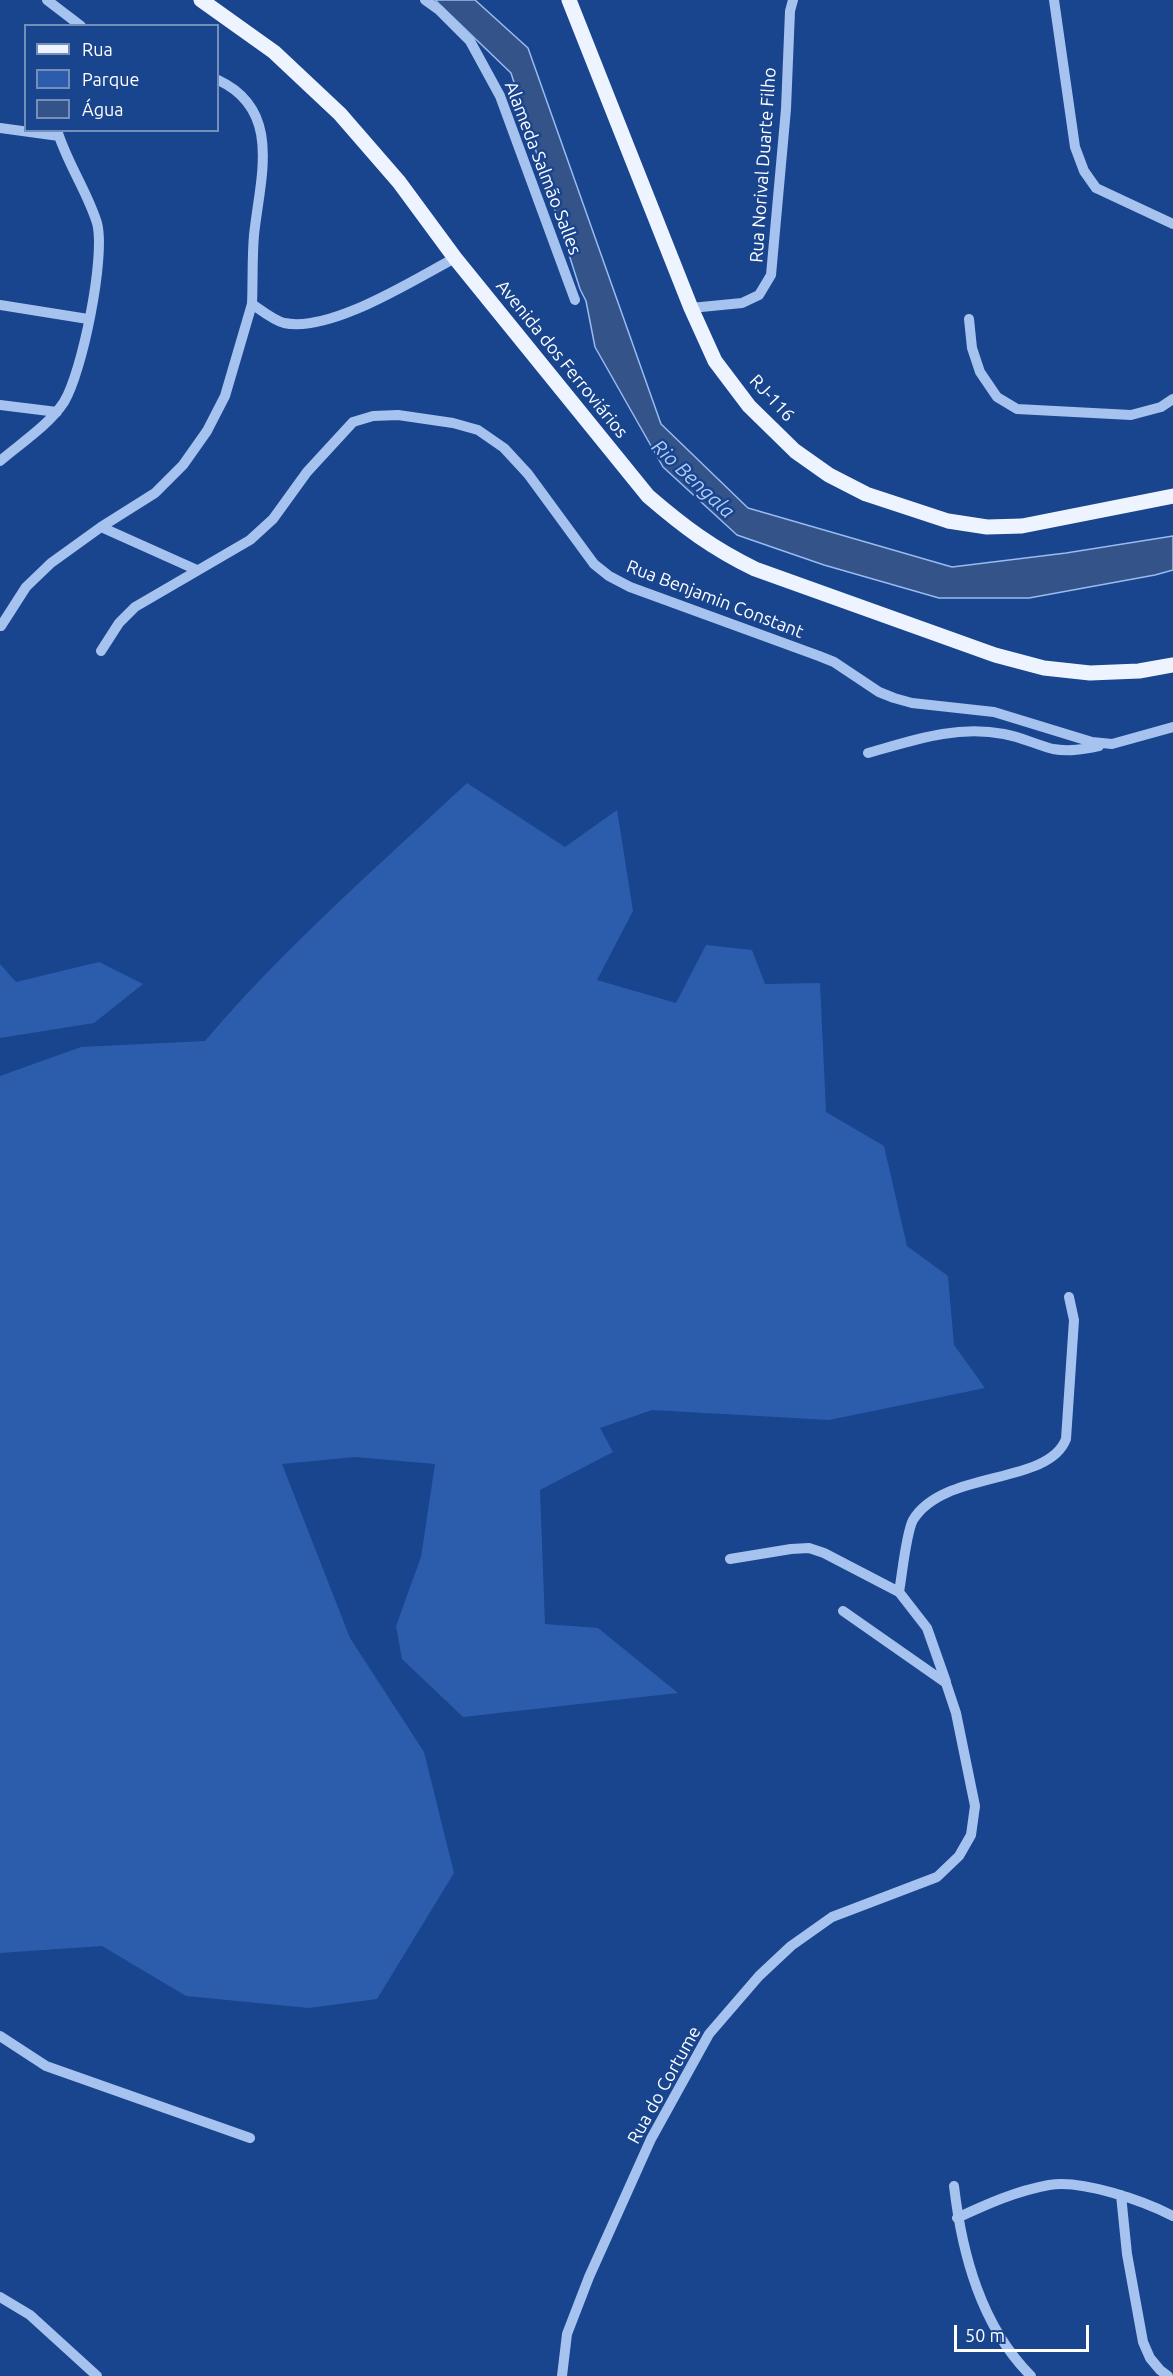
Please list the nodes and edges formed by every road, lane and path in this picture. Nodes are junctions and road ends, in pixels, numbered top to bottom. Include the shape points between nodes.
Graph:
1 (47, 0) edge
2 (201, 0) edge
3 (425, 0) edge
4 (793, 0) edge
5 (1054, 0) edge
6 (569, 1) edge
7 (78, 24) edge
8 (219, 81) edge
9 (0, 128) edge
10 (24, 130) edge
11 (58, 133) edge
12 (1173, 224) edge
13 (455, 258) junction
14 (575, 300) dead end
15 (252, 304) junction
16 (0, 305) edge
17 (691, 308) junction
18 (88, 319) junction
19 (969, 319) dead end
20 (1173, 399) edge
21 (0, 405) edge
22 (57, 412) junction
23 (0, 461) edge
24 (1173, 496) edge
25 (101, 527) junction
26 (197, 570) junction
27 (1, 626) edge
28 (101, 651) dead end
29 (1173, 665) edge
30 (1173, 727) edge
31 (1112, 744) junction
32 (868, 753) dead end
33 (1069, 1297) dead end
34 (730, 1559) dead end
35 (899, 1593) junction
36 (843, 1611) dead end
37 (946, 1683) junction
38 (0, 2036) edge
39 (250, 2138) dead end
40 (954, 2186) dead end
41 (1121, 2195) junction
42 (1173, 2216) edge
43 (957, 2218) junction
44 (0, 2297) edge
45 (97, 2376) edge
46 (562, 2376) edge
47 (1031, 2376) edge
48 (1168, 2376) edge

1 - 7 street
2 - 13 main road, Avenida dos Ferroviários via 274,52 340,114 399,182
3 - 14 street, Alameda Salmão Salles via 470,41 500,96
4 - 17 street, Rua Norival Duarte Filho via 771,275 759,295 742,303
5 - 12 street via 1075,147 1084,171 1096,188
6 - 17 main road, RJ-116 / RJ-116
8 - 15 street via 242,96 256,115 263,145
9 - 10 street
11 - 18 street via 98,226 99,258
13 - 15 street via 387,295 321,322 281,322
13 - 29 main road, Avenida dos Ferroviários via 648,496 720,552 755,569 984,651 1044,668 1090,674
15 - 25 street via 225,396 207,431 183,465 155,493
16 - 18 street
17 - 24 main road, RJ-116 / RJ-116 via 715,361 749,406 795,451 866,494 948,521 987,527 1022,526
18 - 22 street via 73,384
19 - 20 street via 980,372 997,398 1017,409 1131,416
21 - 22 street
22 - 23 street
25 - 26 street
25 - 27 street via 51,563 26,587
26 - 28 street, Rua Benjamin Constant via 135,607
26 - 31 street, Rua Benjamin Constant via 250,540 273,519 307,472 353,422 398,415 453,423 478,430 504,448 528,474 594,564 630,587 834,662 894,698 994,712 1072,737
30 - 31 street, Rua Benjamin Constant
31 - 32 street via 1054,749 1004,734 942,732
33 - 35 street via 1074,1320 1062,1450 1045,1462 945,1493 925,1504 912,1522
34 - 35 street, Rua do Cortume via 809,1548
35 - 37 street, Rua do Cortume via 927,1628
36 - 37 street
37 - 46 street, Rua do Cortume via 975,1806 971,1835 959,1856 937,1877 832,1917 791,1946 709,2034 651,2139 590,2277 567,2334
38 - 39 street via 46,2066
40 - 43 street
41 - 42 street
41 - 43 street via 1051,2184 1009,2195
41 - 48 street via 1143,2342 1150,2358
43 - 47 street via 978,2292 996,2331
44 - 45 street via 30,2315

